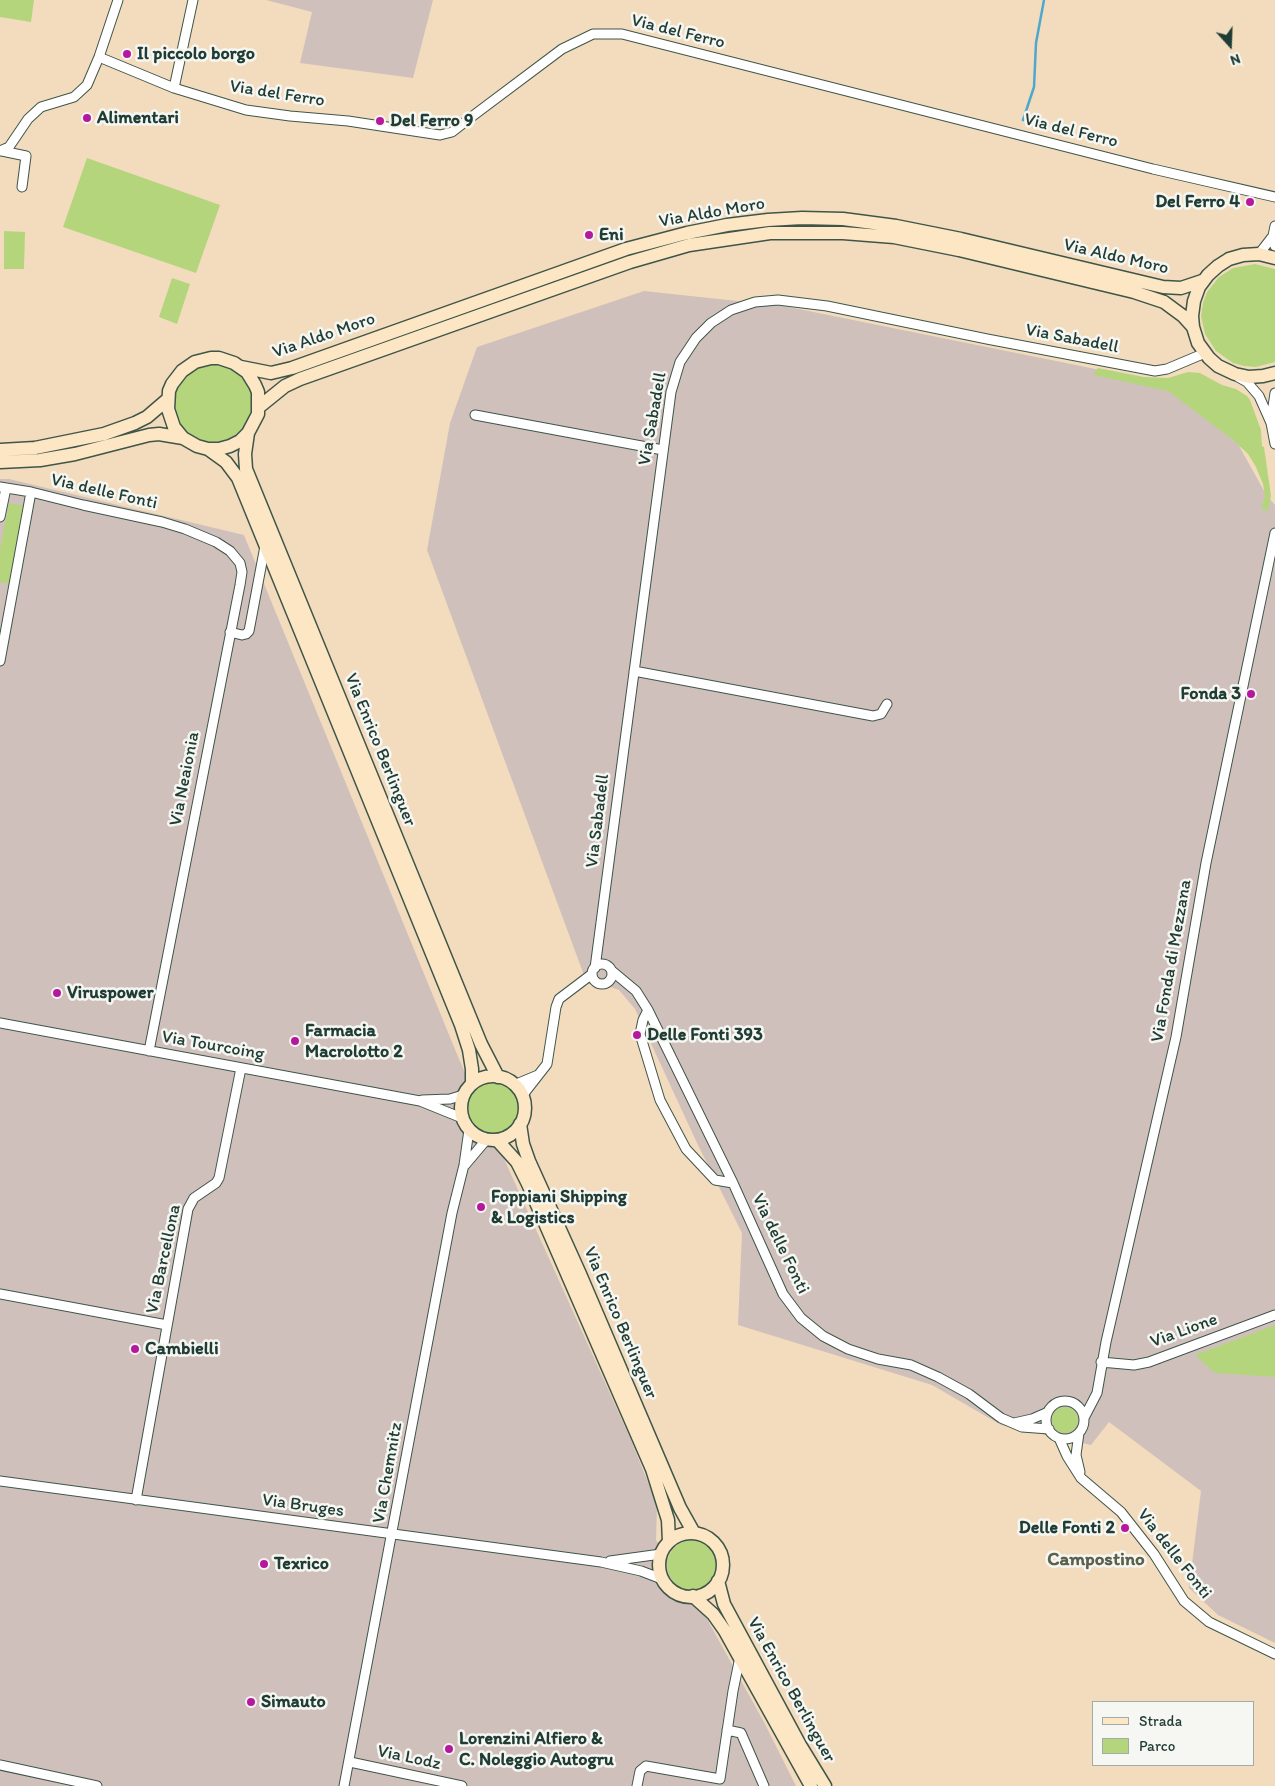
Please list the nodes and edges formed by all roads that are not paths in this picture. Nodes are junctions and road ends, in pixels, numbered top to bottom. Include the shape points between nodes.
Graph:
1 (118, 0) edge
2 (193, 0) edge
3 (99, 58) junction
4 (174, 88) junction
5 (1, 151) edge
6 (22, 187) dead end
7 (1275, 197) edge
8 (1275, 226) edge
9 (1274, 241) edge
10 (1259, 254) junction
11 (1275, 258) edge
12 (1202, 281) junction
13 (1193, 327) junction
14 (1205, 353) junction
15 (241, 367) junction
16 (1229, 372) junction
17 (1275, 373) edge
18 (1275, 393) edge
19 (168, 399) junction
20 (259, 407) junction
21 (475, 415) dead end
22 (1271, 422) junction
23 (248, 433) junction
24 (182, 438) junction
25 (1275, 444) edge
26 (208, 449) junction
27 (0, 450) edge
28 (663, 450) junction
29 (0, 462) edge
30 (3, 487) edge
31 (31, 492) junction
32 (0, 517) edge
33 (1275, 533) edge
34 (199, 534) joint
35 (266, 545) junction
36 (230, 632) junction
37 (0, 662) edge
38 (634, 671) junction
39 (887, 704) dead end
40 (599, 947) junction
41 (609, 972) junction
42 (594, 975) junction
43 (648, 1010) junction
44 (0, 1024) edge
45 (149, 1051) junction
46 (241, 1068) junction
47 (538, 1075) junction
48 (498, 1077) junction
49 (472, 1084) junction
50 (514, 1084) junction
51 (463, 1095) junction
52 (522, 1096) junction
53 (420, 1100) junction
54 (462, 1118) junction
55 (520, 1124) junction
56 (469, 1130) junction
57 (492, 1140) junction
58 (464, 1166) junction
59 (733, 1183) junction
60 (0, 1294) edge
61 (1275, 1315) edge
62 (167, 1325) junction
63 (1101, 1362) junction
64 (1097, 1393) junction
65 (1075, 1404) junction
66 (1048, 1412) junction
67 (1084, 1418) junction
68 (1013, 1423) junction
69 (1049, 1429) junction
70 (1079, 1433) junction
71 (1058, 1438) junction
72 (1081, 1478) junction
73 (0, 1481) edge
74 (136, 1500) junction
75 (694, 1533) junction
76 (393, 1535) junction
77 (669, 1542) junction
78 (661, 1554) junction
79 (601, 1562) junction
80 (662, 1579) junction
81 (718, 1581) junction
82 (693, 1596) junction
83 (1275, 1654) edge
84 (740, 1657) junction
85 (727, 1730) junction
86 (350, 1762) junction
87 (0, 1765) edge
88 (719, 1783) edge
89 (97, 1786) edge
90 (344, 1786) edge
91 (462, 1786) edge
92 (636, 1786) edge
93 (764, 1786) edge
94 (811, 1786) edge
95 (825, 1786) edge

1 - 3 street
2 - 4 street
3 - 4 street, Via del Ferro
3 - 5 street via 87,85 78,95 40,107 9,147
4 - 7 street, Via del Ferro via 246,110 440,135 452,132 562,49 593,34 622,34
5 - 6 street via 26,156
8 - 9 street
9 - 10 street
10 - 11 main road, Via Aldo Moro
10 - 12 main road, Via Aldo Moro via 1230,259
12 - 13 main road, Via Aldo Moro via 1192,308
12 - 15 main road, Via Aldo Moro via 1181,288 1163,288 896,226 843,219 768,220 727,224 626,249 292,368 271,373
13 - 14 main road, Via Aldo Moro
13 - 20 main road, Via Aldo Moro via 1164,302 959,250 894,237 770,232 689,245 630,262 300,379 285,386
14 - 16 main road, Via Aldo Moro
14 - 28 street, Via Sabadell via 1156,371 827,306 778,300 755,302 731,310 711,322 680,362 671,392
15 - 19 main road via 219,358 195,362 176,377
15 - 20 main road via 255,385
16 - 17 main road, Via Aldo Moro via 1249,377
16 - 22 street via 1247,382 1259,396
18 - 22 street
19 - 24 main road via 170,418
19 - 27 main road via 141,420 104,434 35,448
20 - 23 main road via 256,421
21 - 28 street
22 - 25 street
23 - 26 main road via 230,446
23 - 48 main road, Via Enrico Berlinguer via 246,469 481,1044
24 - 26 main road
24 - 29 main road via 149,434 75,454
26 - 35 main road, Via Enrico Berlinguer via 226,462 238,478
28 - 38 street, Via Sabadell
30 - 31 street, Via delle Fonti
30 - 32 street
31 - 34 street, Via delle Fonti via 162,522
31 - 37 street
33 - 63 street, Via Fonda di Mezzana via 1206,863 1176,1037
34 - 36 street, Via Neaionia via 230,551 240,563 242,572
35 - 36 street via 249,631 242,635
35 - 49 main road, Via Enrico Berlinguer via 461,1025 469,1050
36 - 45 street, Via Neaionia
38 - 39 street via 873,716 881,714
38 - 40 street, Via Sabadell
40 - 41 street
40 - 42 street, Via Sabadell
41 - 42 street via 601,964
41 - 42 street via 603,984
41 - 43 street, Via delle Fonti via 640,997
42 - 47 street via 558,1003 549,1060
43 - 59 street, Via delle Fonti
43 - 59 street, Via delle Fonti via 640,1034 660,1100 686,1149 715,1180
44 - 45 street, Via Tourcoing
45 - 46 street, Via Tourcoing
46 - 53 street, Via Tourcoing
46 - 62 street, Via Barcellona via 219,1178 190,1203
47 - 50 street
47 - 52 street
48 - 49 main road via 484,1077
48 - 50 main road
49 - 51 main road
50 - 52 main road
51 - 53 street, Via Tourcoing
51 - 54 main road
52 - 55 main road, Via Enrico Berlinguer via 525,1110
53 - 54 street, Via Tourcoing
54 - 56 main road
55 - 57 main road via 510,1135
55 - 75 main road, Via Enrico Berlinguer via 529,1161 683,1515
56 - 57 main road, Via Enrico Berlinguer
56 - 58 street, Via Chemnitz
57 - 58 street, Via Chemnitz
57 - 77 main road, Via Enrico Berlinguer via 517,1162 528,1184 652,1469 668,1520
58 - 76 street, Via Chemnitz via 452,1214
59 - 68 street, Via delle Fonti via 784,1294 801,1318 823,1336 848,1349 911,1365 938,1377
60 - 62 street
61 - 63 street, Via Lione via 1150,1362 1134,1365
62 - 74 street, Via Barcellona
63 - 64 street, Via Fonda di Mezzana
64 - 65 street
64 - 67 street, Via Fonda di Mezzana
65 - 66 street via 1060,1402
65 - 67 street
66 - 68 street via 1032,1420
66 - 69 street
67 - 70 street
68 - 69 street, Via delle Fonti
69 - 71 street, Via delle Fonti
70 - 71 street via 1069,1438
70 - 72 street via 1076,1456
71 - 72 street, Via delle Fonti
72 - 83 street, Via delle Fonti via 1121,1512 1154,1554 1184,1601 1209,1622
73 - 74 street, Via Bruges
74 - 76 street, Via Bruges
75 - 77 main road via 681,1535
75 - 81 main road, Via Enrico Berlinguer via 712,1540 720,1552 723,1567
76 - 79 street, Via Bruges
76 - 86 street, Via Chemnitz
77 - 78 main road
78 - 79 street, Via Bruges
78 - 80 main road
79 - 80 street, Via Bruges
80 - 82 main road, Via Enrico Berlinguer via 677,1593
81 - 82 main road via 705,1593
81 - 95 main road, Via Enrico Berlinguer via 724,1604
82 - 84 main road, Via Enrico Berlinguer via 718,1620
84 - 85 street
84 - 94 main road, Via Enrico Berlinguer
85 - 88 street
85 - 93 street via 740,1733
86 - 90 street, Via Chemnitz
86 - 91 street, Via Lodz
87 - 89 street
88 - 92 street via 646,1766 640,1770

